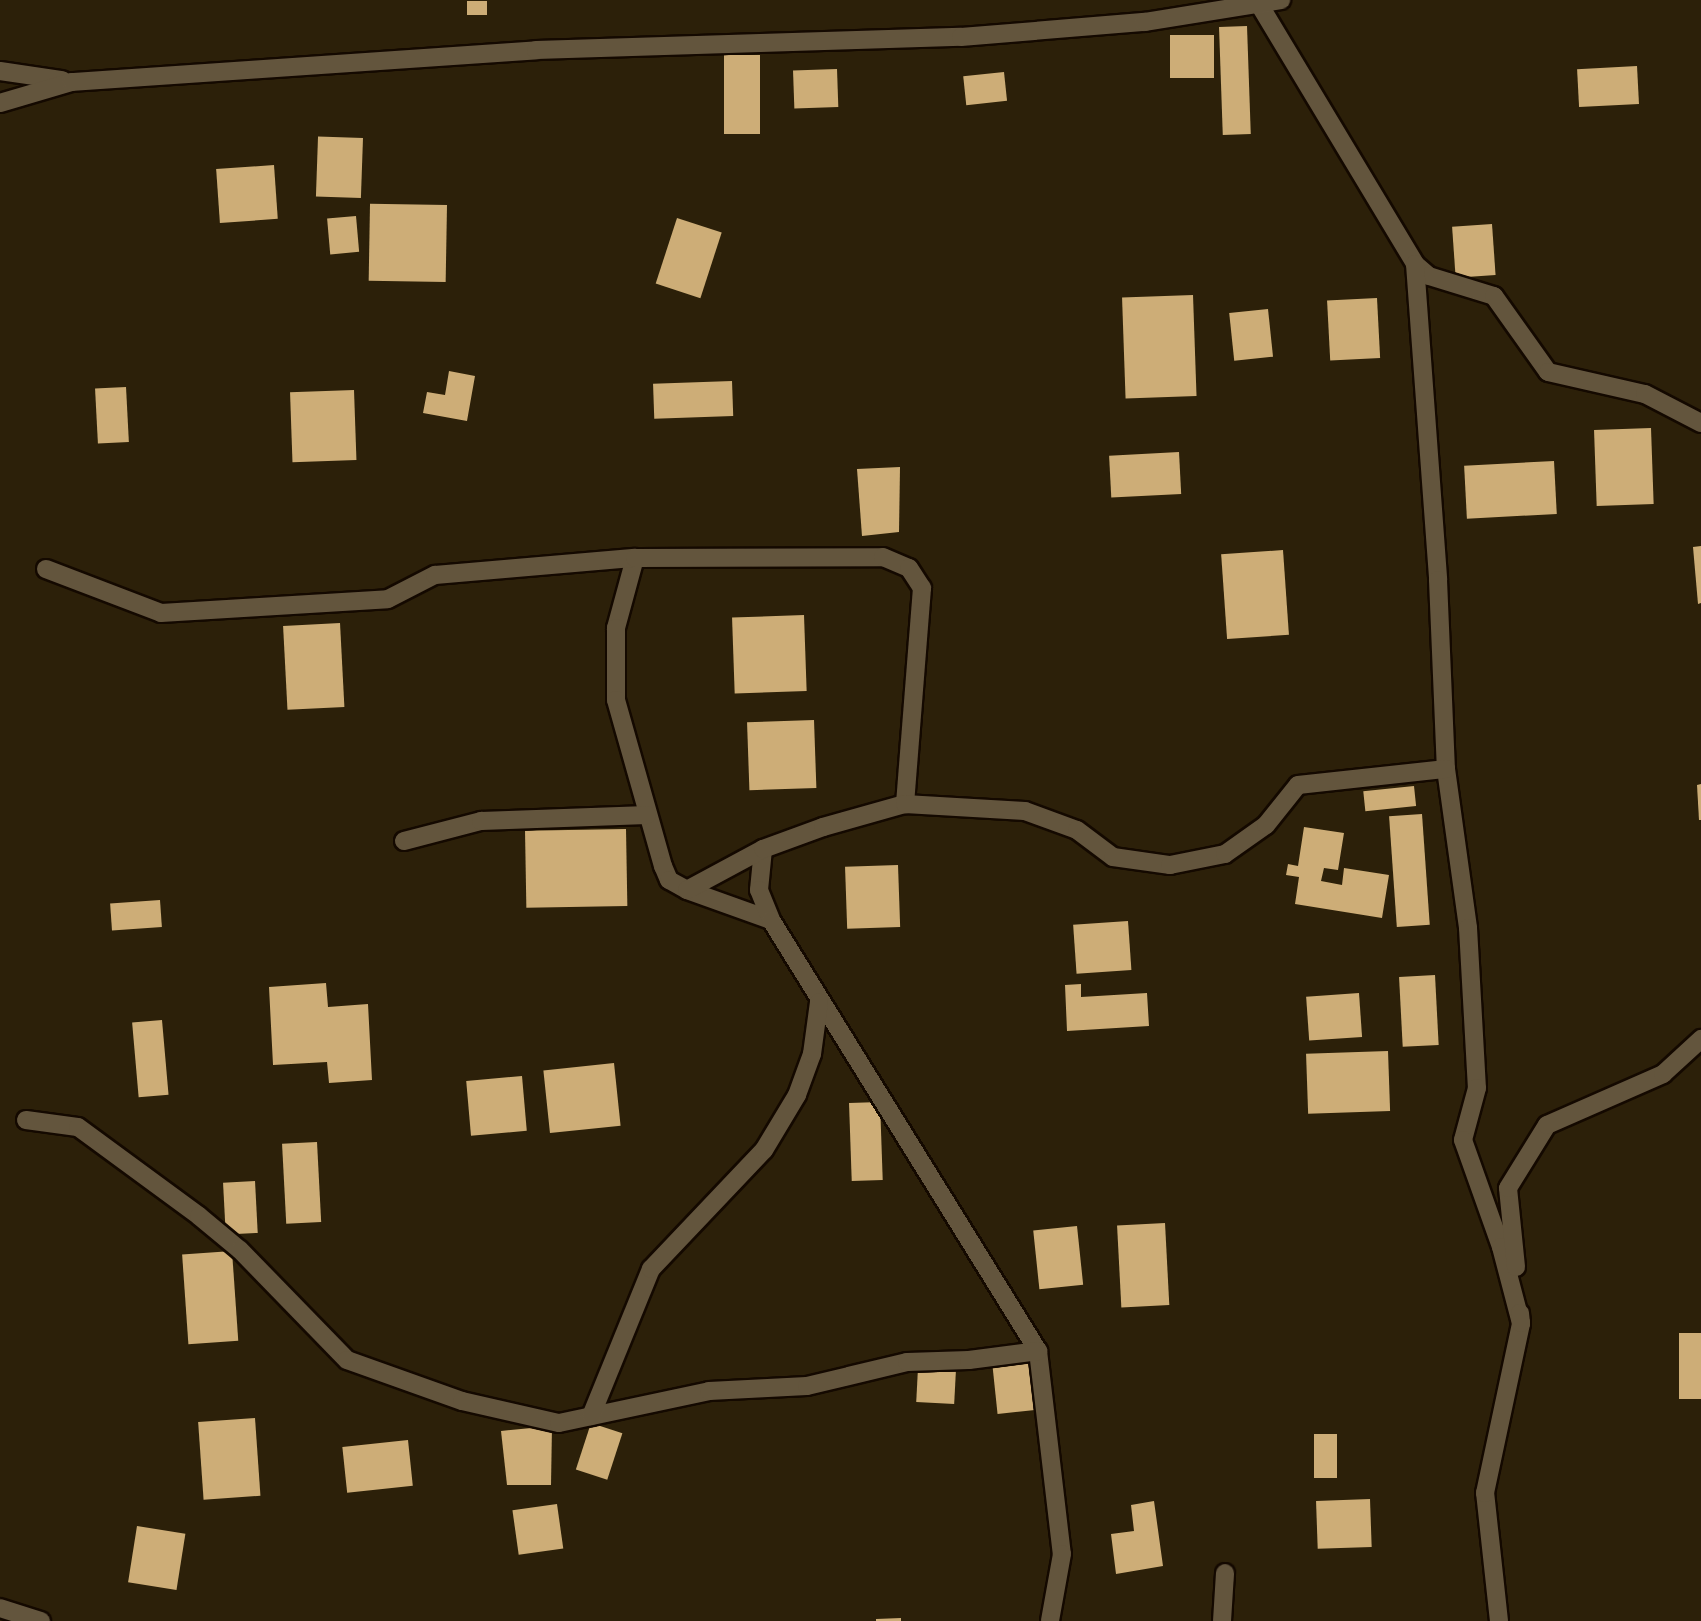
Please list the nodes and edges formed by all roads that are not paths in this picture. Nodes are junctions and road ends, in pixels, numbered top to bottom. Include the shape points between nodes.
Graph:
1 (1281, 0) edge
2 (1259, 4) junction
3 (0, 70) edge
4 (72, 82) junction
5 (0, 103) edge
6 (1415, 264) junction
7 (1701, 423) edge
8 (635, 558) junction
9 (46, 569) dead end
10 (1446, 769) junction
11 (905, 804) junction
12 (647, 815) junction
13 (404, 841) dead end
14 (763, 849) junction
15 (687, 890) junction
16 (771, 920) junction
17 (819, 1002) junction
18 (1701, 1039) edge
19 (26, 1120) dead end
20 (1521, 1323) junction
21 (1038, 1351) junction
22 (591, 1416) junction
23 (1225, 1574) dead end
24 (0, 1608) edge
25 (41, 1621) edge
26 (1050, 1621) edge
27 (1222, 1621) edge
28 (1499, 1621) edge

1 - 2 street
2 - 4 street via 1145,22 961,37 536,50
2 - 6 street
3 - 4 street
4 - 5 street
6 - 7 street via 1429,276 1494,296 1548,372 1646,394
6 - 10 street via 1438,580
8 - 9 street via 435,575 388,599 161,613
8 - 11 street via 883,557 909,568 922,588
8 - 12 street via 616,628 616,700
10 - 11 street via 1298,784 1266,825 1225,854 1170,865 1113,857 1077,830 1025,811
10 - 20 street via 1468,928 1477,1088 1463,1140 1501,1247
11 - 14 street
12 - 13 street via 482,821
12 - 15 street via 669,880
14 - 15 street
14 - 16 street via 759,890
15 - 16 street
16 - 17 street
17 - 21 street
17 - 22 street via 812,1054 797,1095 764,1150 651,1269
18 - 20 street via 1663,1074 1547,1125 1541,1134 1508,1188
19 - 22 street via 78,1126 199,1216 240,1250 347,1360 462,1401 559,1422
20 - 28 street via 1485,1493
21 - 22 street via 969,1360 907,1362 807,1386 709,1391
21 - 26 street via 1062,1554
23 - 27 street
24 - 25 street

